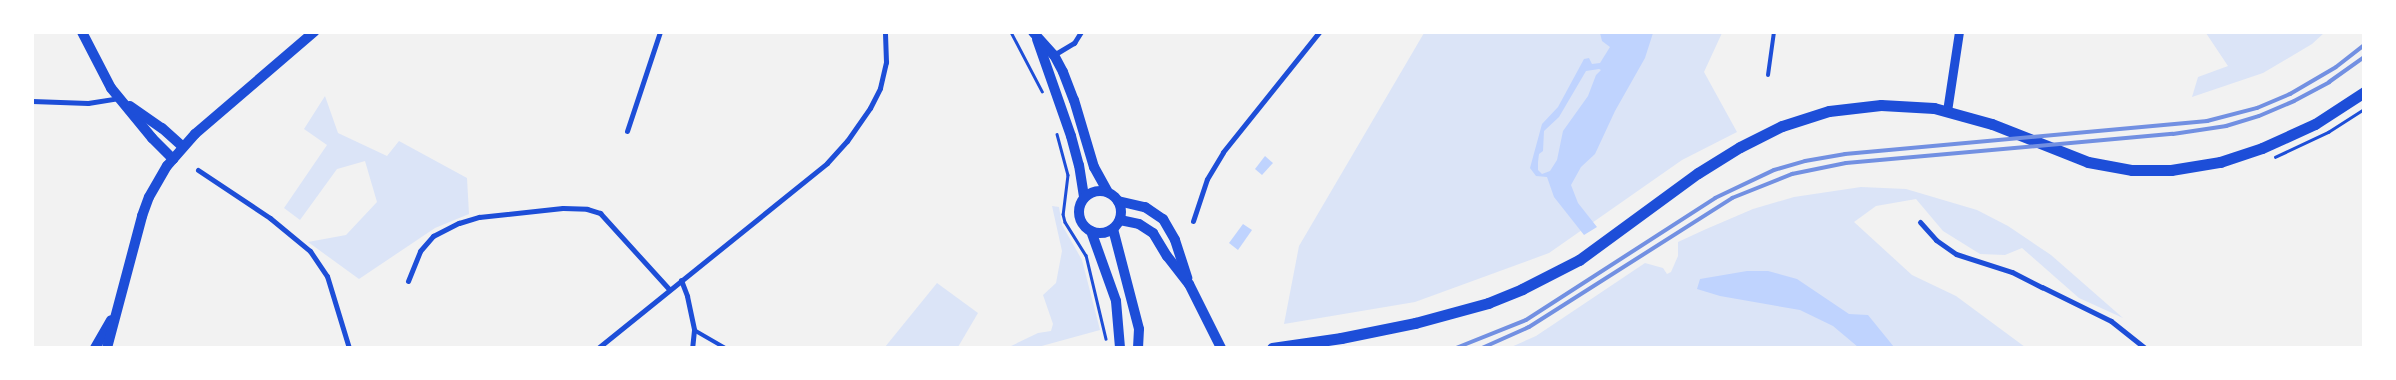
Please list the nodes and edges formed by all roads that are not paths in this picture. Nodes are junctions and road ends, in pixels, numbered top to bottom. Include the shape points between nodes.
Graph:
1 (82, 32) edge
2 (314, 32) edge
3 (660, 32) edge
4 (885, 32) edge
5 (1081, 32) edge
6 (1319, 32) edge
7 (1774, 32) edge
8 (1959, 32) edge
9 (1035, 36) edge
10 (1054, 55) junction
11 (1043, 61) junction
12 (1768, 75) dead end
13 (2364, 92) edge
14 (119, 98) junction
15 (32, 101) edge
16 (1946, 110) junction
17 (627, 131) dead end
18 (183, 147) junction
19 (173, 158) junction
20 (198, 170) dead end
21 (1108, 192) junction
22 (1084, 198) junction
23 (1118, 201) junction
24 (1120, 220) junction
25 (1193, 221) dead end
26 (1920, 222) dead end
27 (1113, 229) junction
28 (1092, 231) junction
29 (681, 280) junction
30 (408, 281) dead end
31 (1189, 284) junction
32 (669, 290) junction
33 (119, 306) junction
34 (694, 330) junction
35 (95, 348) edge
36 (107, 348) edge
37 (349, 348) edge
38 (598, 348) edge
39 (692, 348) edge
40 (726, 348) edge
41 (1120, 348) edge
42 (1138, 348) edge
43 (1221, 348) edge
44 (1272, 348) edge
45 (2145, 348) edge

1 - 14 main road
2 - 18 main road
3 - 17 street
4 - 29 street via 886,62 880,88 848,141 800,187
5 - 10 street via 1074,43
6 - 25 street via 1223,152 1207,179
7 - 12 lane
8 - 16 street
9 - 10 main road
9 - 11 main road
10 - 11 street
10 - 21 main road via 1074,100 1094,167
11 - 22 main road via 1071,136
13 - 16 main road via 2315,124 2288,137 2235,157 2171,170 2103,166
14 - 15 street via 88,103
14 - 18 main road
14 - 19 main road
16 - 44 main road via 1881,104 1813,115 1740,147 1665,196 1579,260 1522,289 1445,316 1378,331
18 - 19 main road
19 - 33 main road via 149,197 142,216
20 - 37 street via 270,218 310,251 327,276
21 - 22 main road via 1093,192
21 - 23 main road
22 - 28 main road via 1079,210 1080,218
23 - 24 main road
23 - 31 main road via 1145,207 1163,219 1175,240
24 - 27 main road
24 - 31 main road via 1147,227
26 - 45 street via 1936,240 1956,254 2012,272 2042,286 2111,321
27 - 28 main road
27 - 42 main road via 1139,329
28 - 41 main road via 1116,301
29 - 32 street
29 - 34 street
30 - 32 street via 420,251 433,236 459,222 563,208 600,213
31 - 43 main road
32 - 38 street
33 - 35 main road
33 - 36 main road
34 - 39 street
34 - 40 lane

